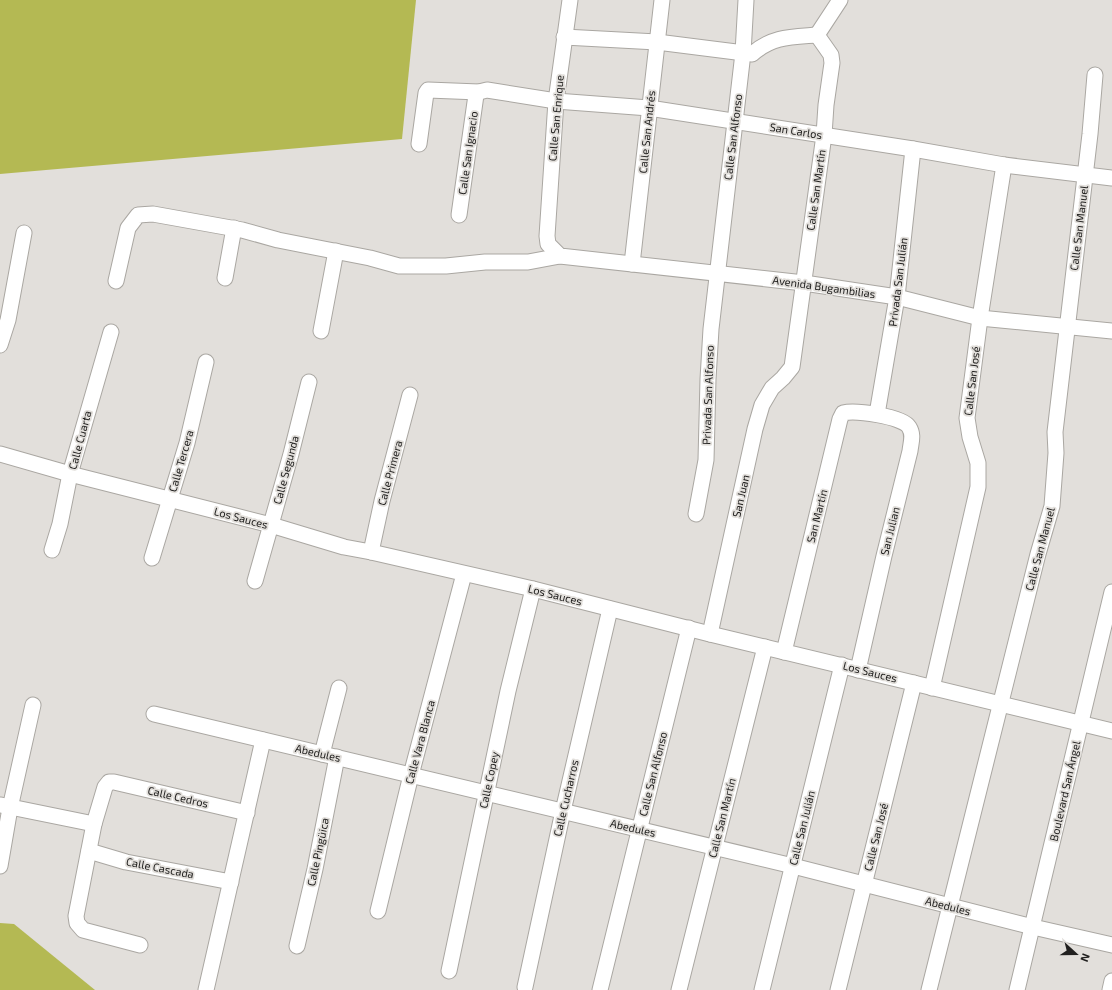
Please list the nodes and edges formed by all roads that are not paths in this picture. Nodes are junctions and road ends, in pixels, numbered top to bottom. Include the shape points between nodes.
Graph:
1 (570, 0) edge
2 (662, 0) edge
3 (746, 0) edge
4 (840, 0) edge
5 (817, 35) junction
6 (564, 37) junction
7 (657, 42) junction
8 (743, 53) junction
9 (1095, 75) dead end
10 (479, 92) junction
11 (556, 101) junction
12 (649, 108) junction
13 (735, 121) junction
14 (824, 135) junction
15 (419, 144) dead end
16 (913, 149) junction
17 (1004, 165) junction
18 (1085, 175) junction
19 (1112, 178) edge
20 (459, 215) dead end
21 (234, 228) junction
22 (24, 233) dead end
23 (336, 251) junction
24 (560, 256) junction
25 (632, 264) junction
26 (717, 274) junction
27 (225, 278) dead end
28 (116, 281) dead end
29 (804, 283) junction
30 (897, 297) junction
31 (980, 318) junction
32 (1067, 327) junction
33 (321, 331) dead end
34 (1112, 331) edge
35 (111, 332) dead end
36 (0, 345) edge
37 (206, 362) dead end
38 (792, 367) joint
39 (309, 382) dead end
40 (410, 395) dead end
41 (877, 414) junction
42 (0, 454) edge
43 (70, 474) junction
44 (170, 499) junction
45 (696, 514) dead end
46 (271, 525) junction
47 (52, 550) dead end
48 (371, 552) junction
49 (152, 558) dead end
50 (464, 574) junction
51 (255, 581) dead end
52 (533, 589) junction
53 (1112, 592) edge
54 (610, 609) junction
55 (689, 628) junction
56 (710, 634) junction
57 (765, 647) junction
58 (784, 652) junction
59 (842, 665) junction
60 (858, 670) junction
61 (914, 683) junction
62 (339, 688) dead end
63 (932, 688) junction
64 (1001, 704) junction
65 (33, 705) dead end
66 (154, 714) dead end
67 (1080, 724) junction
68 (1112, 731) edge
69 (263, 740) junction
70 (322, 754) junction
71 (337, 757) junction
72 (411, 775) junction
73 (487, 793) junction
74 (5, 806) edge
75 (563, 811) junction
76 (247, 813) junction
77 (94, 824) junction
78 (640, 830) junction
79 (715, 848) junction
80 (89, 851) junction
81 (0, 866) edge
82 (793, 866) junction
83 (231, 882) junction
84 (864, 884) junction
85 (950, 906) junction
86 (378, 911) dead end
87 (1033, 927) junction
88 (140, 945) dead end
89 (1112, 945) edge
90 (297, 946) dead end
91 (449, 971) dead end
92 (1112, 981) edge
93 (525, 987) dead end
94 (206, 990) edge
95 (600, 990) edge
96 (679, 990) edge
97 (762, 990) edge
98 (838, 990) edge
99 (930, 990) edge
100 (1017, 990) edge
101 (1110, 990) edge

1 - 6 street, Calle San Enrique
2 - 7 street, Calle San Andrés
3 - 8 street, Calle San Alfonso
4 - 5 street
5 - 8 street via 786,37 760,47 752,54
5 - 14 street, Calle San Martín via 831,55 832,63
6 - 7 street
6 - 11 street, Calle San Enrique
7 - 8 street
7 - 12 street, Calle San Andrés
8 - 13 street, Calle San Alfonso
9 - 18 street, Calle San Manuel
10 - 11 street, San Carlos via 487,90
10 - 15 street, San Carlos via 428,90
10 - 20 street, Calle San Ignacio via 476,95
11 - 12 street, San Carlos
11 - 24 street, Calle San Enrique via 547,236 548,244
12 - 13 street, San Carlos
12 - 25 street, Calle San Andrés
13 - 14 street, San Carlos
13 - 26 street, Calle San Alfonso
14 - 16 street, San Carlos
14 - 29 street, Calle San Martín
16 - 17 street, San Carlos
16 - 30 street, Privada San Julián
17 - 18 street, San Carlos
17 - 31 street, Calle San José
18 - 19 street, San Carlos
18 - 32 street, Calle San Manuel
21 - 23 street, Avenida Bugambilias via 278,240
21 - 27 street
21 - 28 street, Avenida Bugambilias via 153,214 138,215 128,228
22 - 36 street via 8,320
23 - 24 street, Avenida Bugambilias via 414,267 528,262
23 - 33 street
24 - 25 street, Avenida Bugambilias
25 - 26 street, Avenida Bugambilias
26 - 29 street, Avenida Bugambilias
26 - 45 street, Privada San Alfonso via 708,378 706,460
29 - 30 street, Avenida Bugambilias
29 - 38 street, Calle San Martín
30 - 31 street, Avenida Bugambilias
30 - 41 street, Privada San Julián
31 - 32 street, Avenida Bugambilias
31 - 63 street, Calle San José via 967,418 978,463 978,487
32 - 34 street, Avenida Bugambilias
32 - 64 street, Calle San Manuel via 1054,432 1056,453 1052,506
35 - 43 street, Calle Cuarta
37 - 44 street, Calle Tercera
38 - 56 street, San Juan via 772,388 762,405
39 - 46 street, Calle Segunda
40 - 48 street, Calle Primera
41 - 58 street, San Martín via 849,412 843,413 840,418
41 - 60 street, San Julian via 908,425 912,435
42 - 43 street, Los Sauces
43 - 44 street, Los Sauces
43 - 47 street, Calle Cuarta
44 - 46 street, Los Sauces
44 - 49 street, Calle Tercera
46 - 48 street, Los Sauces
46 - 51 street, Calle Segunda
48 - 50 street, Los Sauces
50 - 52 street, Los Sauces
50 - 72 street, Calle Vara Blanca
52 - 54 street, Los Sauces
52 - 73 street, Calle Copey
53 - 67 street, Boulevard San Ángel
54 - 55 street, Los Sauces
54 - 75 street, Calle Cucharros
55 - 56 street, Los Sauces
55 - 78 street, Calle San Alfonso
56 - 57 street, Los Sauces
57 - 58 street, Los Sauces
57 - 79 street, Calle San Martín
58 - 59 street, Los Sauces
59 - 60 street, Los Sauces
59 - 82 street, Calle San Julián
60 - 61 street, Los Sauces
61 - 63 street, Los Sauces
61 - 84 street, Calle San José
62 - 70 street
63 - 64 street, Los Sauces
64 - 67 street, Los Sauces
64 - 85 street, Calle San Manuel
65 - 74 street
66 - 69 street, Abedules
67 - 68 street, Los Sauces
67 - 87 street, Boulevard San Ángel
69 - 70 street, Abedules
69 - 76 street
70 - 71 street, Abedules
71 - 72 street, Abedules
71 - 90 street, Calle Pingüica
72 - 73 street, Abedules
72 - 86 street, Calle Vara Blanca
73 - 75 street, Abedules
73 - 91 street, Calle Copey
74 - 77 street
74 - 81 street
75 - 78 street, Abedules
75 - 93 street, Calle Cucharros
76 - 77 street, Calle Cedros via 108,782
76 - 83 street
77 - 80 street
78 - 79 street, Abedules
78 - 95 street, Calle San Alfonso
79 - 82 street, Abedules
79 - 96 street, Calle San Martín
80 - 83 street, Calle Cascada via 126,862
80 - 88 street via 76,916 77,923 83,930
82 - 84 street, Abedules
82 - 97 street, Calle San Julián
83 - 94 street
84 - 85 street, Abedules
84 - 98 street, Calle San José
85 - 87 street, Abedules
85 - 99 street, Calle San Manuel
87 - 89 street, Abedules
87 - 100 street, Boulevard San Ángel
92 - 101 street

